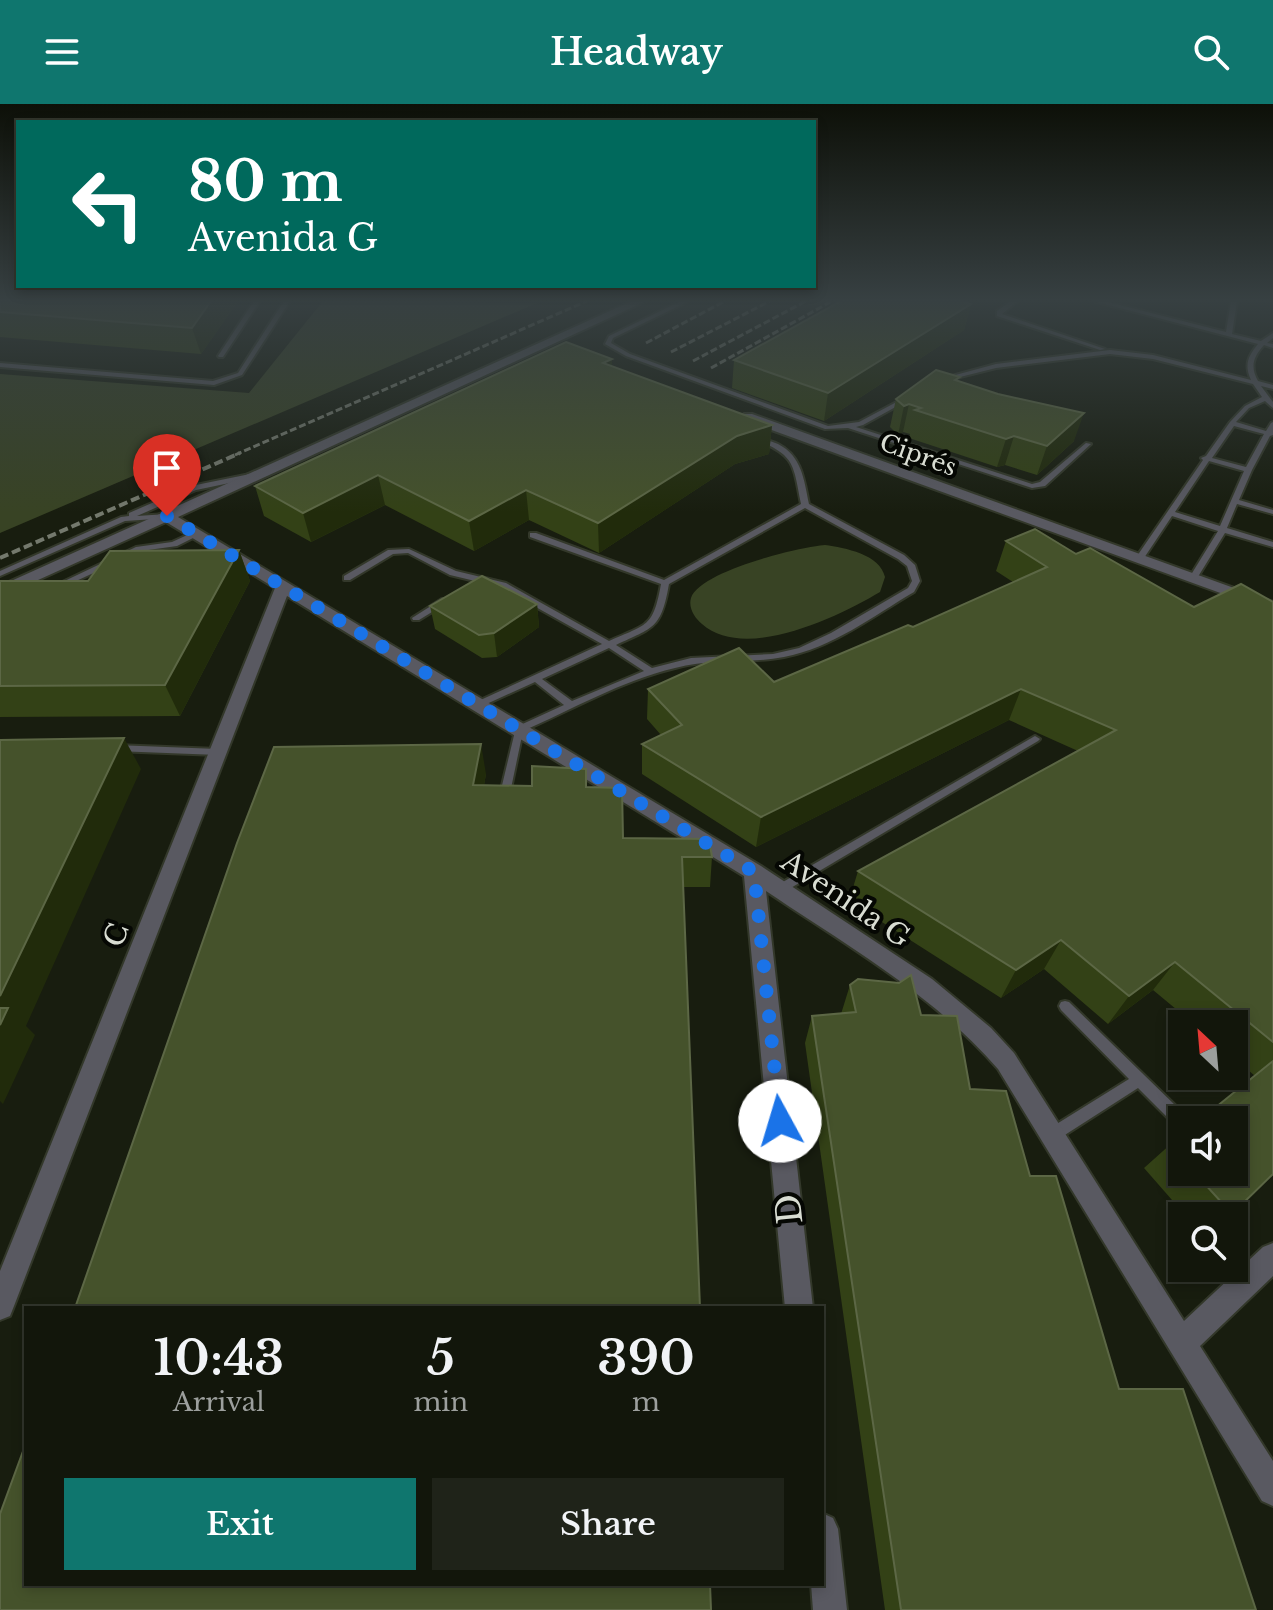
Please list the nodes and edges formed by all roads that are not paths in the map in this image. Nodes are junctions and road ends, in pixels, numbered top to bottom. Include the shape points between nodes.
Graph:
1 (75, 371) edge
2 (242, 371) edge
3 (490, 371) edge
4 (672, 371) edge
5 (976, 371) edge
6 (1214, 371) edge
7 (1252, 371) edge
8 (1256, 381) junction
9 (935, 382) edge
10 (1273, 387) edge
11 (912, 395) edge
12 (1266, 398) junction
13 (1273, 406) edge
14 (740, 414) edge
15 (1232, 423) junction
16 (1273, 424) edge
17 (850, 427) junction
18 (746, 434) edge
19 (1270, 434) edge
20 (1088, 444) dead end
21 (1205, 458) junction
22 (1248, 470) junction
23 (258, 475) junction
24 (1236, 501) junction
25 (805, 505) junction
26 (1273, 512) edge
27 (1169, 513) junction
28 (167, 516) junction
29 (124, 519) junction
30 (1223, 529) junction
31 (196, 533) junction
32 (533, 535) dead end
33 (174, 544) junction
34 (1273, 545) edge
35 (102, 546) junction
36 (121, 556) junction
37 (167, 556) edge
38 (1139, 559) junction
39 (0, 574) edge
40 (111, 575) edge
41 (80, 576) junction
42 (347, 578) dead end
43 (1193, 578) junction
44 (480, 580) junction
45 (665, 583) junction
46 (284, 585) junction
47 (467, 587) edge
48 (52, 589) edge
49 (4, 593) edge
50 (454, 595) edge
51 (1273, 607) edge
52 (416, 618) dead end
53 (610, 645) junction
54 (651, 671) junction
55 (537, 679) junction
56 (477, 705) junction
57 (572, 706) junction
58 (519, 729) junction
59 (1035, 739) dead end
60 (100, 747) edge
61 (218, 752) junction
62 (502, 805) edge
63 (754, 872) junction
64 (780, 889) junction
65 (1065, 1006) dead end
66 (1139, 1080) junction
67 (1168, 1108) edge
68 (1052, 1135) junction
69 (1273, 1257) edge
70 (0, 1306) edge
71 (799, 1306) edge
72 (1181, 1344) junction
73 (1273, 1490) edge
74 (824, 1549) edge
75 (830, 1610) edge

1 - 2 lane via 214,383
3 - 23 street
4 - 17 lane via 817,425
5 - 9 lane
6 - 8 lane
7 - 8 lane
8 - 10 lane
8 - 12 lane
11 - 17 lane
12 - 13 lane
12 - 15 lane via 1247,407
14 - 38 street, Ciprés
15 - 19 lane
15 - 21 lane
16 - 19 lane
17 - 20 lane via 1032,486 1042,484
18 - 25 lane via 790,453
19 - 22 lane
21 - 22 lane
21 - 27 lane
22 - 24 lane
23 - 28 street
23 - 29 lane via 194,488
24 - 26 lane
24 - 30 lane
25 - 45 lane
25 - 54 lane via 911,565 916,581 911,590 811,647
27 - 30 lane
27 - 38 lane
28 - 29 lane
28 - 31 street, Avenida G
28 - 35 street
29 - 39 lane
30 - 34 lane
30 - 43 lane
31 - 33 lane
31 - 46 street, Avenida G
32 - 45 lane
33 - 36 lane
33 - 37 lane
35 - 36 lane
35 - 49 street
36 - 41 lane
38 - 43 street, Ciprés
40 - 41 lane
41 - 48 lane
42 - 44 lane via 391,552 405,550
43 - 51 street, Ciprés
44 - 47 lane
44 - 53 lane via 503,585
45 - 53 lane via 656,619
46 - 56 street, Avenida G
46 - 61 street, C
50 - 52 lane
53 - 54 lane
53 - 55 lane
54 - 57 lane
55 - 56 lane
55 - 57 lane
56 - 58 street, Avenida G
57 - 58 lane
58 - 62 lane
58 - 63 street, Avenida G
59 - 64 lane
60 - 61 lane
61 - 70 street, C
63 - 64 street, Avenida G
63 - 71 street, D
64 - 68 street, Avenida G via 958,1012 1006,1061
65 - 66 lane
66 - 67 lane
66 - 68 lane
68 - 72 street, Avenida G
69 - 72 street
72 - 73 street, Avenida G
74 - 75 street

